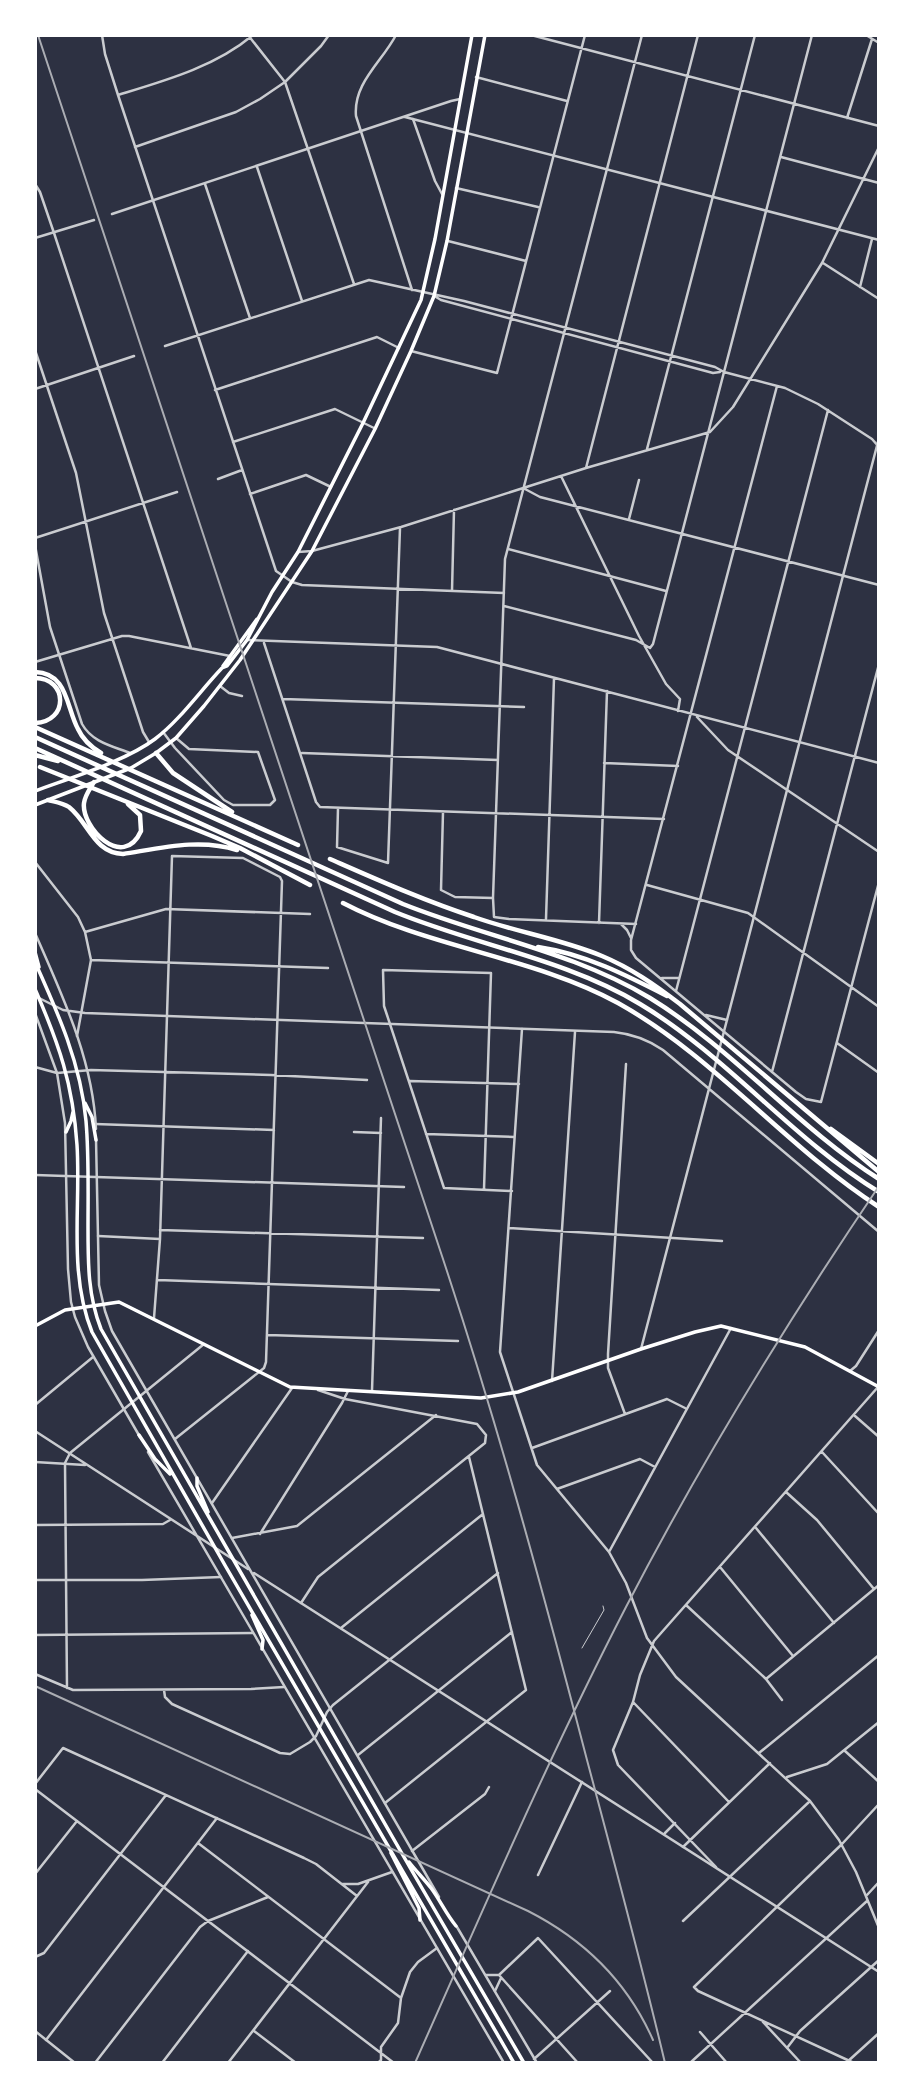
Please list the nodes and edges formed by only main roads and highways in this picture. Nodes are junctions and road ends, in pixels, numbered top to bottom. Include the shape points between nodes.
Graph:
1 (472, 35) edge
2 (485, 35) edge
3 (259, 617) junction
4 (222, 668) junction
5 (35, 672) edge
6 (35, 678) edge
7 (35, 725) edge
8 (35, 737) edge
9 (149, 743) junction
10 (35, 748) edge
11 (156, 753) junction
12 (101, 754) junction
13 (35, 755) edge
14 (72, 765) junction
15 (37, 766) edge
16 (94, 782) junction
17 (35, 791) edge
18 (99, 791) junction
19 (48, 800) junction
20 (35, 805) edge
21 (250, 823) junction
22 (298, 845) dead end
23 (258, 858) junction
24 (330, 859) dead end
25 (310, 885) dead end
26 (343, 903) dead end
27 (524, 945) junction
28 (35, 952) edge
29 (35, 962) edge
30 (42, 979) junction
31 (35, 989) edge
32 (37, 997) edge
33 (677, 1002) junction
34 (84, 1100) junction
35 (73, 1106) junction
36 (66, 1132) road end
37 (96, 1140) road end
38 (869, 1161) junction
39 (879, 1164) edge
40 (879, 1172) edge
41 (879, 1179) edge
42 (879, 1192) edge
43 (879, 1205) edge
44 (93, 1305) junction
45 (83, 1307) junction
46 (35, 1326) edge
47 (878, 1387) edge
48 (139, 1436) road end
49 (197, 1478) road end
50 (176, 1480) junction
51 (211, 1520) junction
52 (249, 1607) junction
53 (262, 1649) road end
54 (386, 1842) junction
55 (403, 1855) junction
56 (420, 1920) road end
57 (456, 1926) road end
58 (514, 2063) edge
59 (524, 2063) edge

1 - 3 main road via 423,292 299,552
2 - 11 main road via 447,241 434,296 411,351 312,551 220,686 176,738
3 - 4 main road
3 - 4 main road via 247,640
4 - 9 main road
5 - 12 highway via 58,681 79,733
6 - 7 highway via 54,685 60,700 53,718
7 - 12 highway
8 - 27 highway via 403,904
9 - 11 main road
9 - 17 main road
10 - 14 highway
11 - 16 main road
11 - 21 highway via 173,773
12 - 21 highway
13 - 14 highway
14 - 42 highway via 410,918 594,981 653,1013
15 - 18 highway
16 - 18 highway via 84,802 88,820 108,844 131,844 142,828 138,813
16 - 19 main road
18 - 23 highway
19 - 20 main road
19 - 23 highway via 71,809 111,853 203,844 226,846
21 - 22 highway
23 - 25 highway
24 - 33 highway via 465,914 600,955 646,978
26 - 43 highway via 393,925 586,988 615,1002 701,1061
27 - 33 highway via 604,965
27 - 41 highway via 620,982 664,1007
28 - 30 main road
29 - 30 main road
30 - 34 main road via 65,1032
31 - 32 main road
32 - 35 main road via 55,1035
33 - 38 highway
34 - 37 main road
34 - 44 main road via 88,1279
35 - 36 main road
35 - 45 main road
38 - 39 highway
38 - 40 highway
44 - 45 main road
44 - 47 main road via 123,1303 293,1387 481,1398 506,1395 721,1326 815,1351
44 - 51 main road via 104,1335
45 - 46 main road via 65,1310
45 - 50 main road via 94,1339
48 - 50 main road
49 - 51 main road
50 - 52 main road
51 - 55 main road
52 - 53 main road via 264,1642
52 - 54 main road
54 - 56 main road via 419,1908
54 - 58 main road
55 - 57 main road
55 - 59 main road

